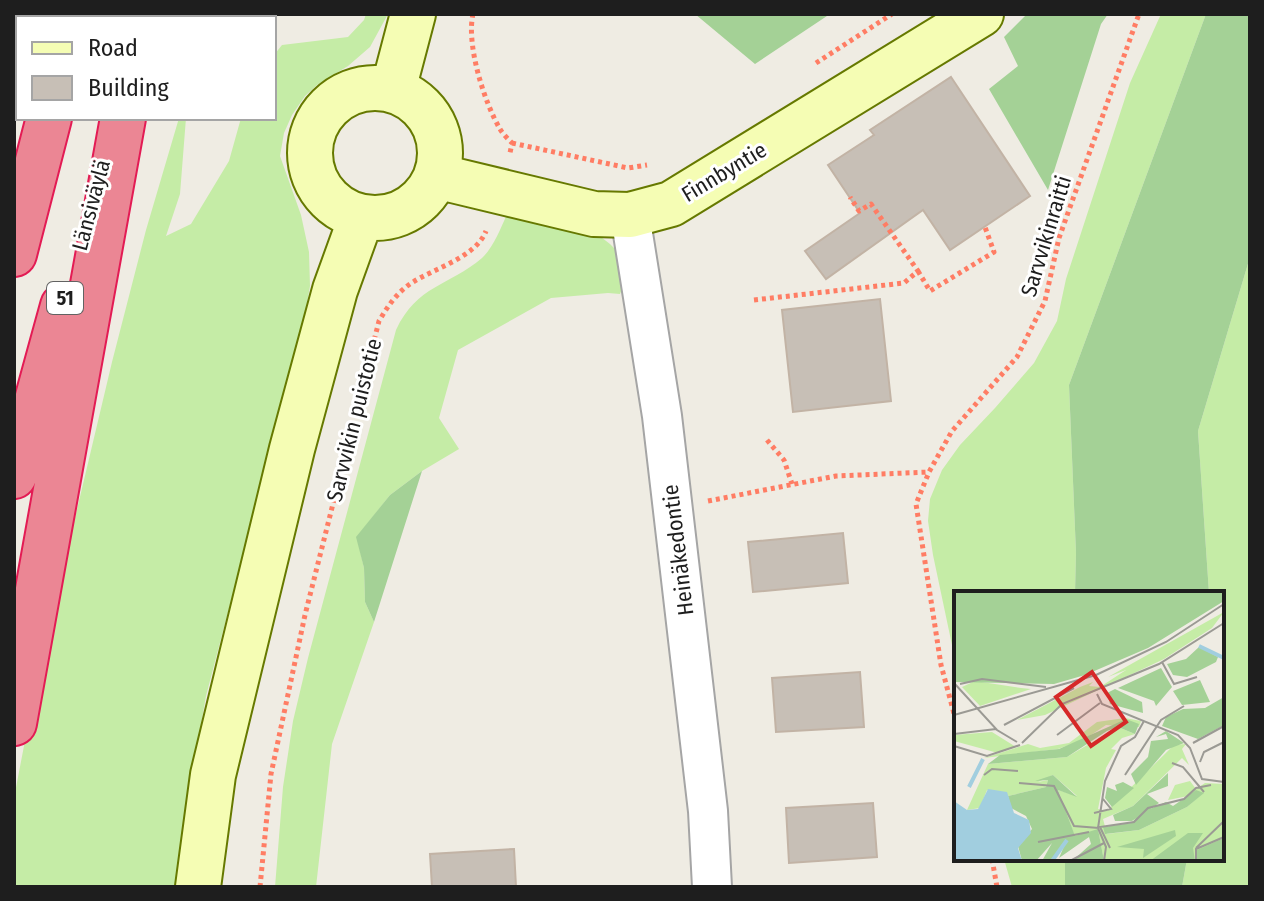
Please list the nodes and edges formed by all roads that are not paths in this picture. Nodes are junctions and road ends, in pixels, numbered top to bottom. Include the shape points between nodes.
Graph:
1 (413, 14) edge
2 (981, 14) edge
3 (393, 90) junction
4 (31, 120) edge
5 (48, 120) edge
6 (113, 120) edge
7 (123, 120) edge
8 (14, 166) edge
9 (436, 176) junction
10 (630, 215) junction
11 (361, 218) junction
12 (14, 254) edge
13 (14, 476) edge
14 (14, 723) edge
15 (198, 887) edge
16 (712, 887) edge

1 - 3 main road
2 - 10 main road, Finnbyntie via 671,204
3 - 9 main road via 428,114 440,155
3 - 11 main road via 370,87 347,93 315,126 309,149 322,193 339,209
4 - 8 highway
5 - 12 highway
6 - 13 highway, Länsiväylä / 51
7 - 14 highway
9 - 10 main road, Finnbyntie via 594,214
9 - 11 main road via 407,211
10 - 16 street, Heinäkedontie via 662,416 708,811
11 - 15 main road via 335,290 292,449 213,775

